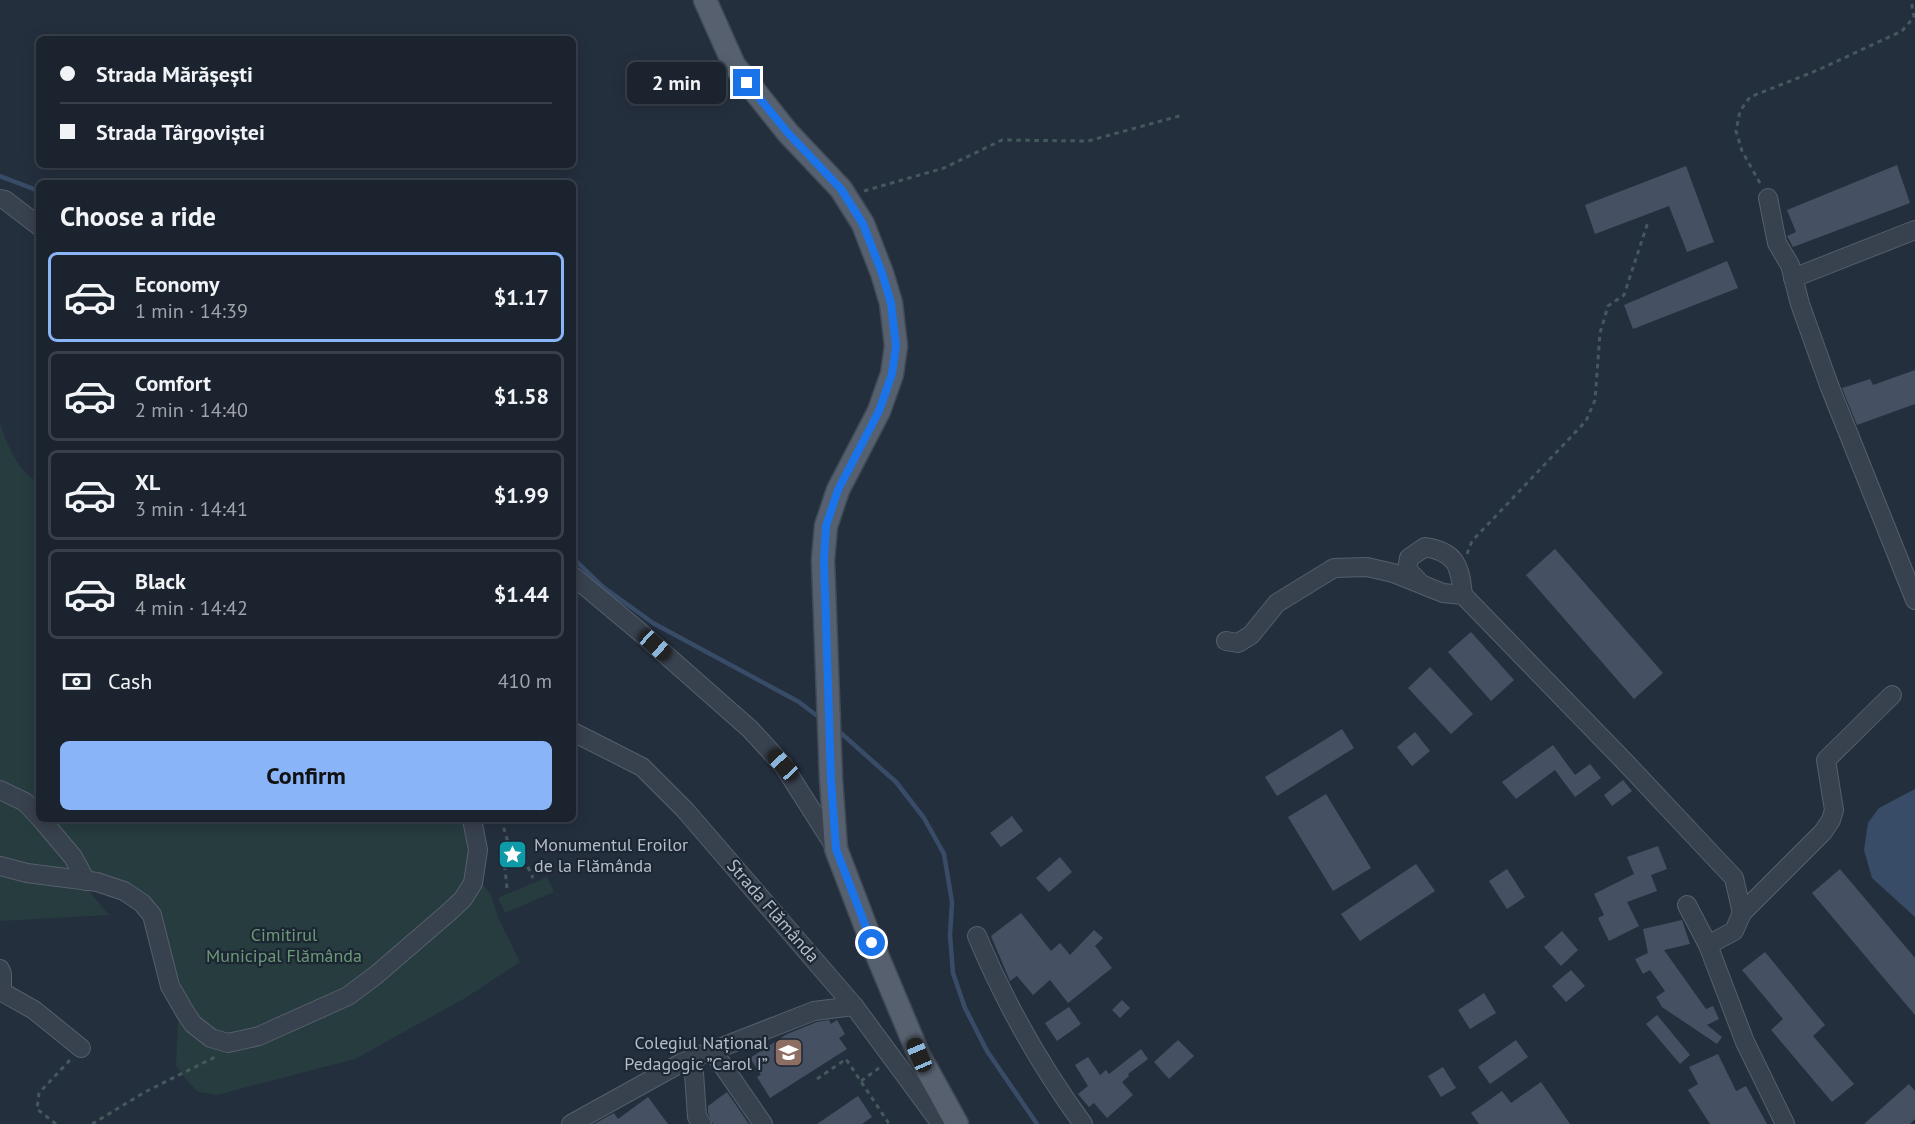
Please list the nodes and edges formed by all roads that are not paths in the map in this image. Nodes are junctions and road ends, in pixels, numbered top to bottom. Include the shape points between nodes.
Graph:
1 (705, 0) edge
2 (1768, 198) road end
3 (0, 199) edge
4 (36, 224) edge
5 (1915, 230) edge
6 (1793, 278) junction
7 (576, 579) edge
8 (1423, 585) junction
9 (1463, 596) junction
10 (1915, 600) edge
11 (1226, 641) dead end
12 (1892, 695) dead end
13 (576, 734) edge
14 (0, 790) edge
15 (36, 814) edge
16 (43, 822) edge
17 (473, 822) edge
18 (836, 849) junction
19 (0, 866) edge
20 (86, 881) junction
21 (1687, 905) dead end
22 (1742, 913) junction
23 (977, 936) dead end
24 (1708, 945) junction
25 (0, 969) edge
26 (854, 1006) junction
27 (81, 1048) road end
28 (712, 1050) junction
29 (693, 1058) junction
30 (571, 1124) edge
31 (702, 1124) edge
32 (763, 1124) edge
33 (941, 1124) edge
34 (957, 1124) edge
35 (1083, 1124) edge
36 (1785, 1124) edge

1 - 18 main road via 734,65 845,196 863,224 891,303 896,346 892,374 879,411 838,490 826,526 824,560
2 - 6 street via 1777,243
3 - 4 street
5 - 6 street
6 - 10 street via 1829,385
7 - 18 street via 750,729 783,765
8 - 9 street
8 - 9 street via 1407,569 1409,558 1425,547 1436,549 1460,569
8 - 11 street via 1367,567 1334,568 1277,603 1251,635 1238,643
9 - 22 street via 1734,878
12 - 22 street via 1826,760 1834,810 1831,820
13 - 26 street, Strada Flămânda via 642,767 685,810
14 - 15 street via 25,802
16 - 20 street via 73,857
17 - 20 street via 478,850 473,883 448,913 348,996 259,1036 228,1043 211,1038 193,1024 170,986 152,915 142,903 124,891
18 - 34 main road via 919,1055
19 - 20 street
21 - 24 street
22 - 24 street via 1734,931
23 - 35 street via 1014,1016
24 - 36 street via 1745,1042
25 - 27 street via 2,992 34,1010
26 - 28 street via 814,1011
26 - 33 street, Strada Flămânda
28 - 29 street
28 - 32 street
29 - 30 street
29 - 31 street via 697,1117

